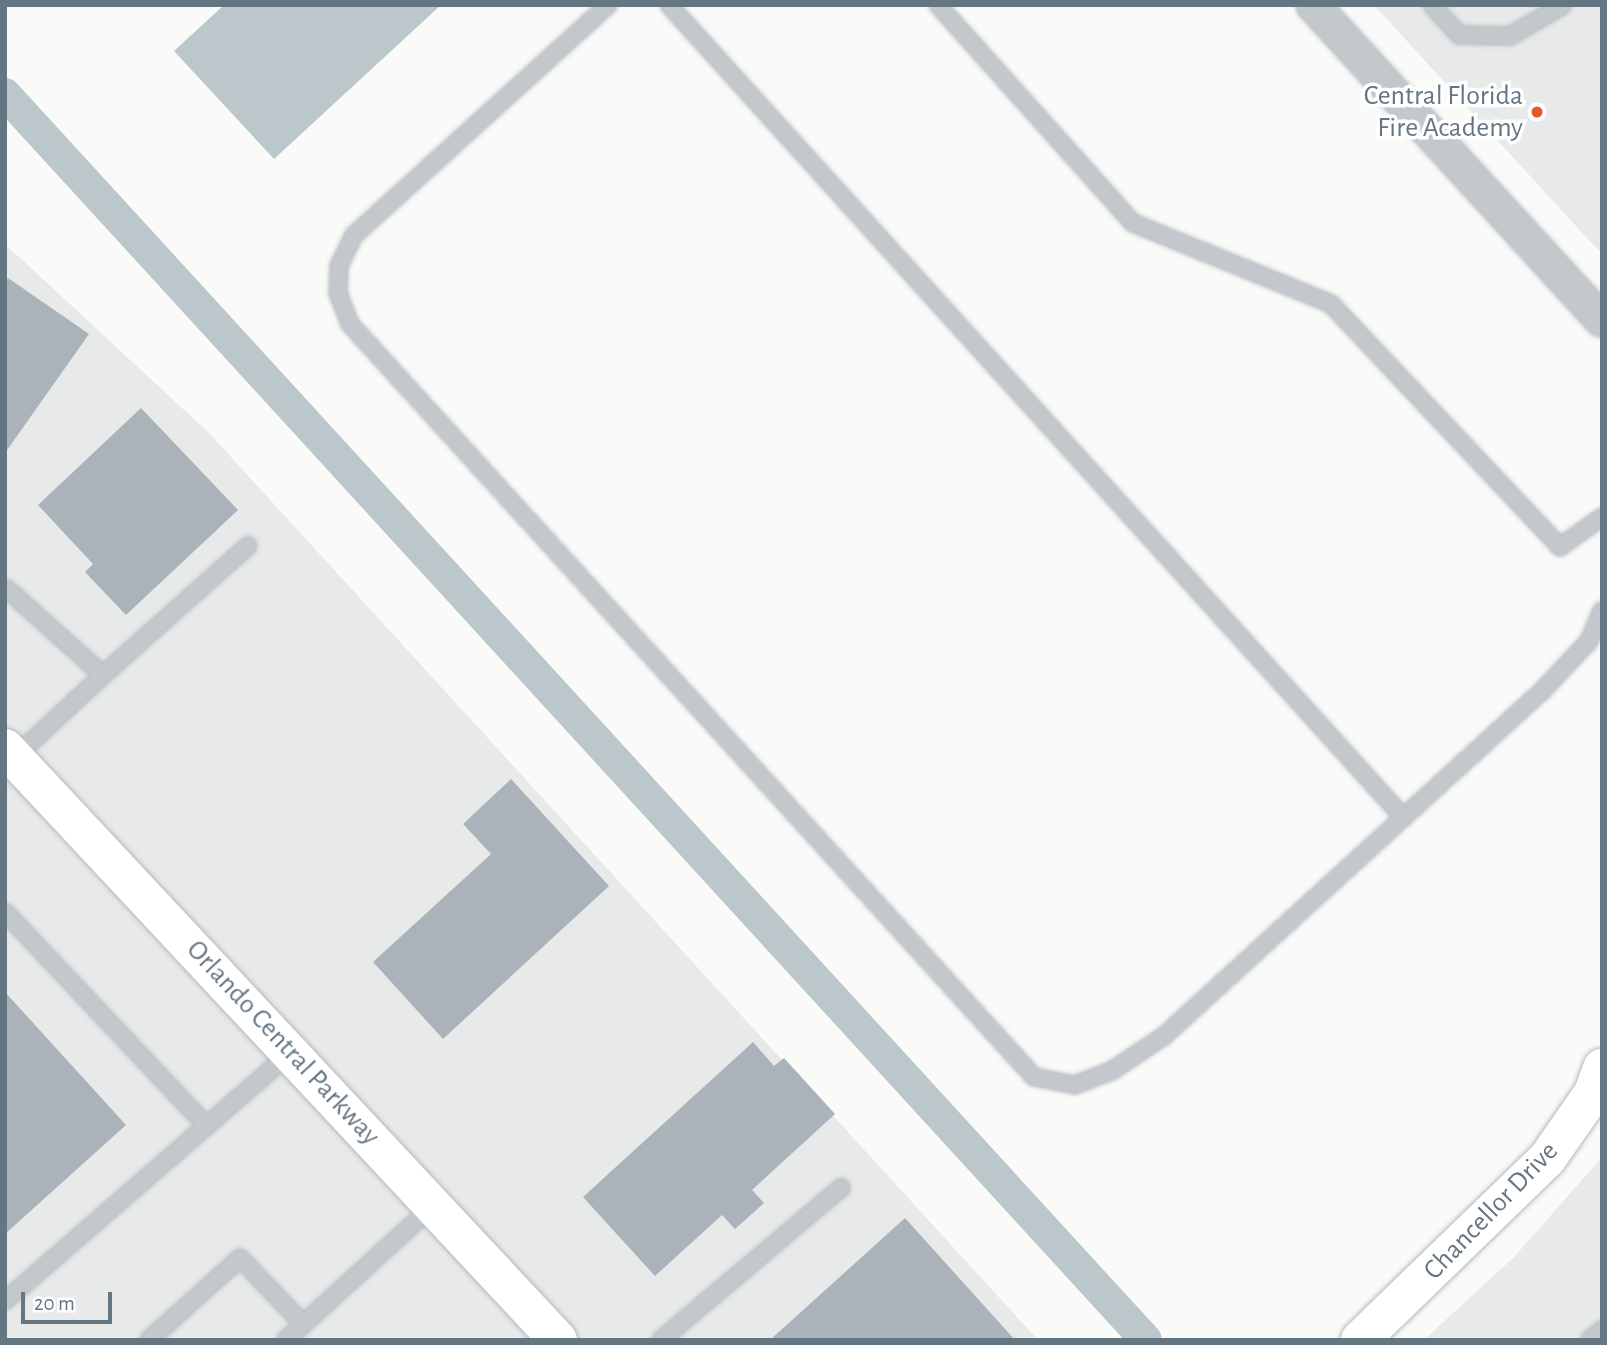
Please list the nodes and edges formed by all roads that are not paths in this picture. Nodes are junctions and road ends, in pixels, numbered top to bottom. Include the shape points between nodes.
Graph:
1 (608, 5) edge
2 (669, 5) edge
3 (938, 5) edge
4 (1312, 5) edge
5 (1432, 5) edge
6 (1563, 5) edge
7 (1602, 320) edge
8 (1602, 517) edge
9 (248, 546) dead end
10 (7, 589) dead end
11 (1602, 611) edge
12 (103, 675) junction
13 (10, 753) edge
14 (1402, 816) junction
15 (5, 912) edge
16 (291, 1052) junction
17 (1599, 1086) edge
18 (206, 1125) junction
19 (841, 1188) dead end
20 (435, 1205) junction
21 (5, 1301) edge
22 (303, 1324) junction
23 (1602, 1330) edge
24 (149, 1340) edge
25 (286, 1340) edge
26 (558, 1340) edge
27 (661, 1340) edge
28 (1360, 1340) edge
29 (1590, 1340) edge

1 - 14 lane via 354,235 339,279 350,324 1034,1077 1075,1085 1113,1070 1164,1036
2 - 14 lane
3 - 8 lane via 1133,223 1331,304 1560,547
4 - 7 street
5 - 6 lane via 1459,35 1510,36
9 - 12 lane
10 - 12 lane
11 - 14 lane via 1589,641 1542,691
12 - 13 lane
13 - 16 street, Orlando Central Parkway
15 - 18 lane
16 - 18 lane
16 - 20 street, Orlando Central Parkway
17 - 28 street, Chancellor Drive via 1538,1169
18 - 21 lane
19 - 27 lane
20 - 22 lane
20 - 26 street, Orlando Central Parkway
22 - 24 lane via 240,1258
22 - 25 lane
23 - 29 lane

